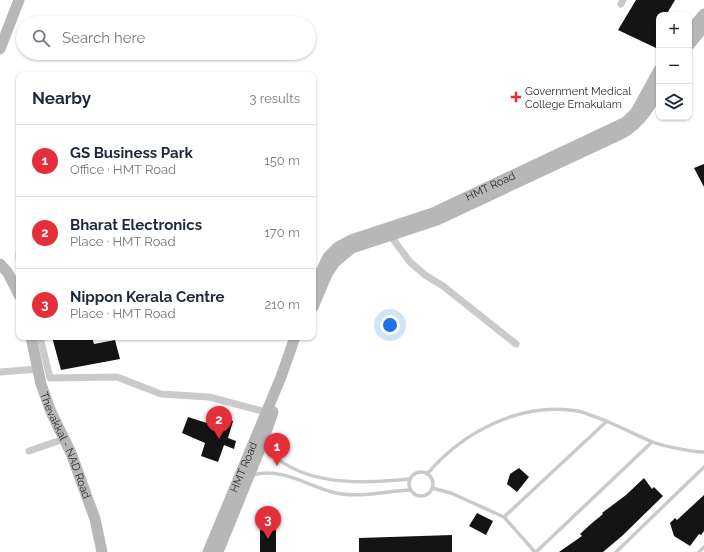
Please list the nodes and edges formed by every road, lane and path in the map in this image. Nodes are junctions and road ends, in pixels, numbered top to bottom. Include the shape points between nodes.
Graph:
1 (19, 0) edge
2 (704, 14) edge
3 (704, 27) edge
4 (692, 28) edge
5 (692, 41) edge
6 (0, 49) edge
7 (656, 75) edge
8 (656, 96) edge
9 (390, 235) junction
10 (0, 264) edge
11 (4, 274) edge
12 (316, 282) edge
13 (16, 292) edge
14 (316, 300) edge
15 (32, 340) edge
16 (41, 340) edge
17 (294, 340) edge
18 (301, 340) edge
19 (516, 344) dead end
20 (38, 368) junction
21 (0, 372) edge
22 (266, 412) junction
23 (607, 421) junction
24 (64, 439) junction
25 (652, 442) junction
26 (262, 444) junction
27 (29, 451) dead end
28 (704, 452) edge
29 (704, 467) edge
30 (427, 474) junction
31 (249, 476) junction
32 (409, 479) junction
33 (432, 488) junction
34 (410, 490) junction
35 (504, 517) junction
36 (704, 547) edge
37 (102, 552) edge
38 (208, 552) edge
39 (218, 552) edge
40 (535, 552) edge
41 (616, 552) edge
42 (699, 552) edge

1 - 6 main road
2 - 4 main road
3 - 5 main road
7 - 12 main road, HMT Road via 636,112 626,122 433,213 351,240 328,256
8 - 9 main road, HMT Road via 645,116 624,133 437,220
9 - 14 main road, HMT Road via 341,255 327,274
9 - 19 street via 410,262 425,275 443,286
10 - 11 main road
11 - 13 main road
15 - 20 main road, Thevakkal - NAD Road
16 - 22 street via 50,378 117,377 161,394 209,397
17 - 22 main road, HMT Road
18 - 26 main road, HMT Road
20 - 21 street
20 - 24 main road, Thevakkal - NAD Road via 51,412
22 - 38 main road, HMT Road
23 - 25 lane
23 - 30 lane via 578,412 553,410 530,411 508,417 465,441
23 - 35 lane
24 - 27 street
24 - 37 main road, Thevakkal - NAD Road via 95,519
25 - 28 lane
25 - 40 lane
26 - 31 main road, HMT Road
26 - 32 lane via 271,455 286,464 336,482 372,483
29 - 41 lane
30 - 32 lane via 416,473
30 - 33 lane via 432,480
31 - 34 lane via 277,473 336,493
31 - 39 main road, HMT Road
32 - 34 lane
33 - 34 lane via 424,496 416,495
33 - 35 lane via 451,493
35 - 40 lane
36 - 42 lane

